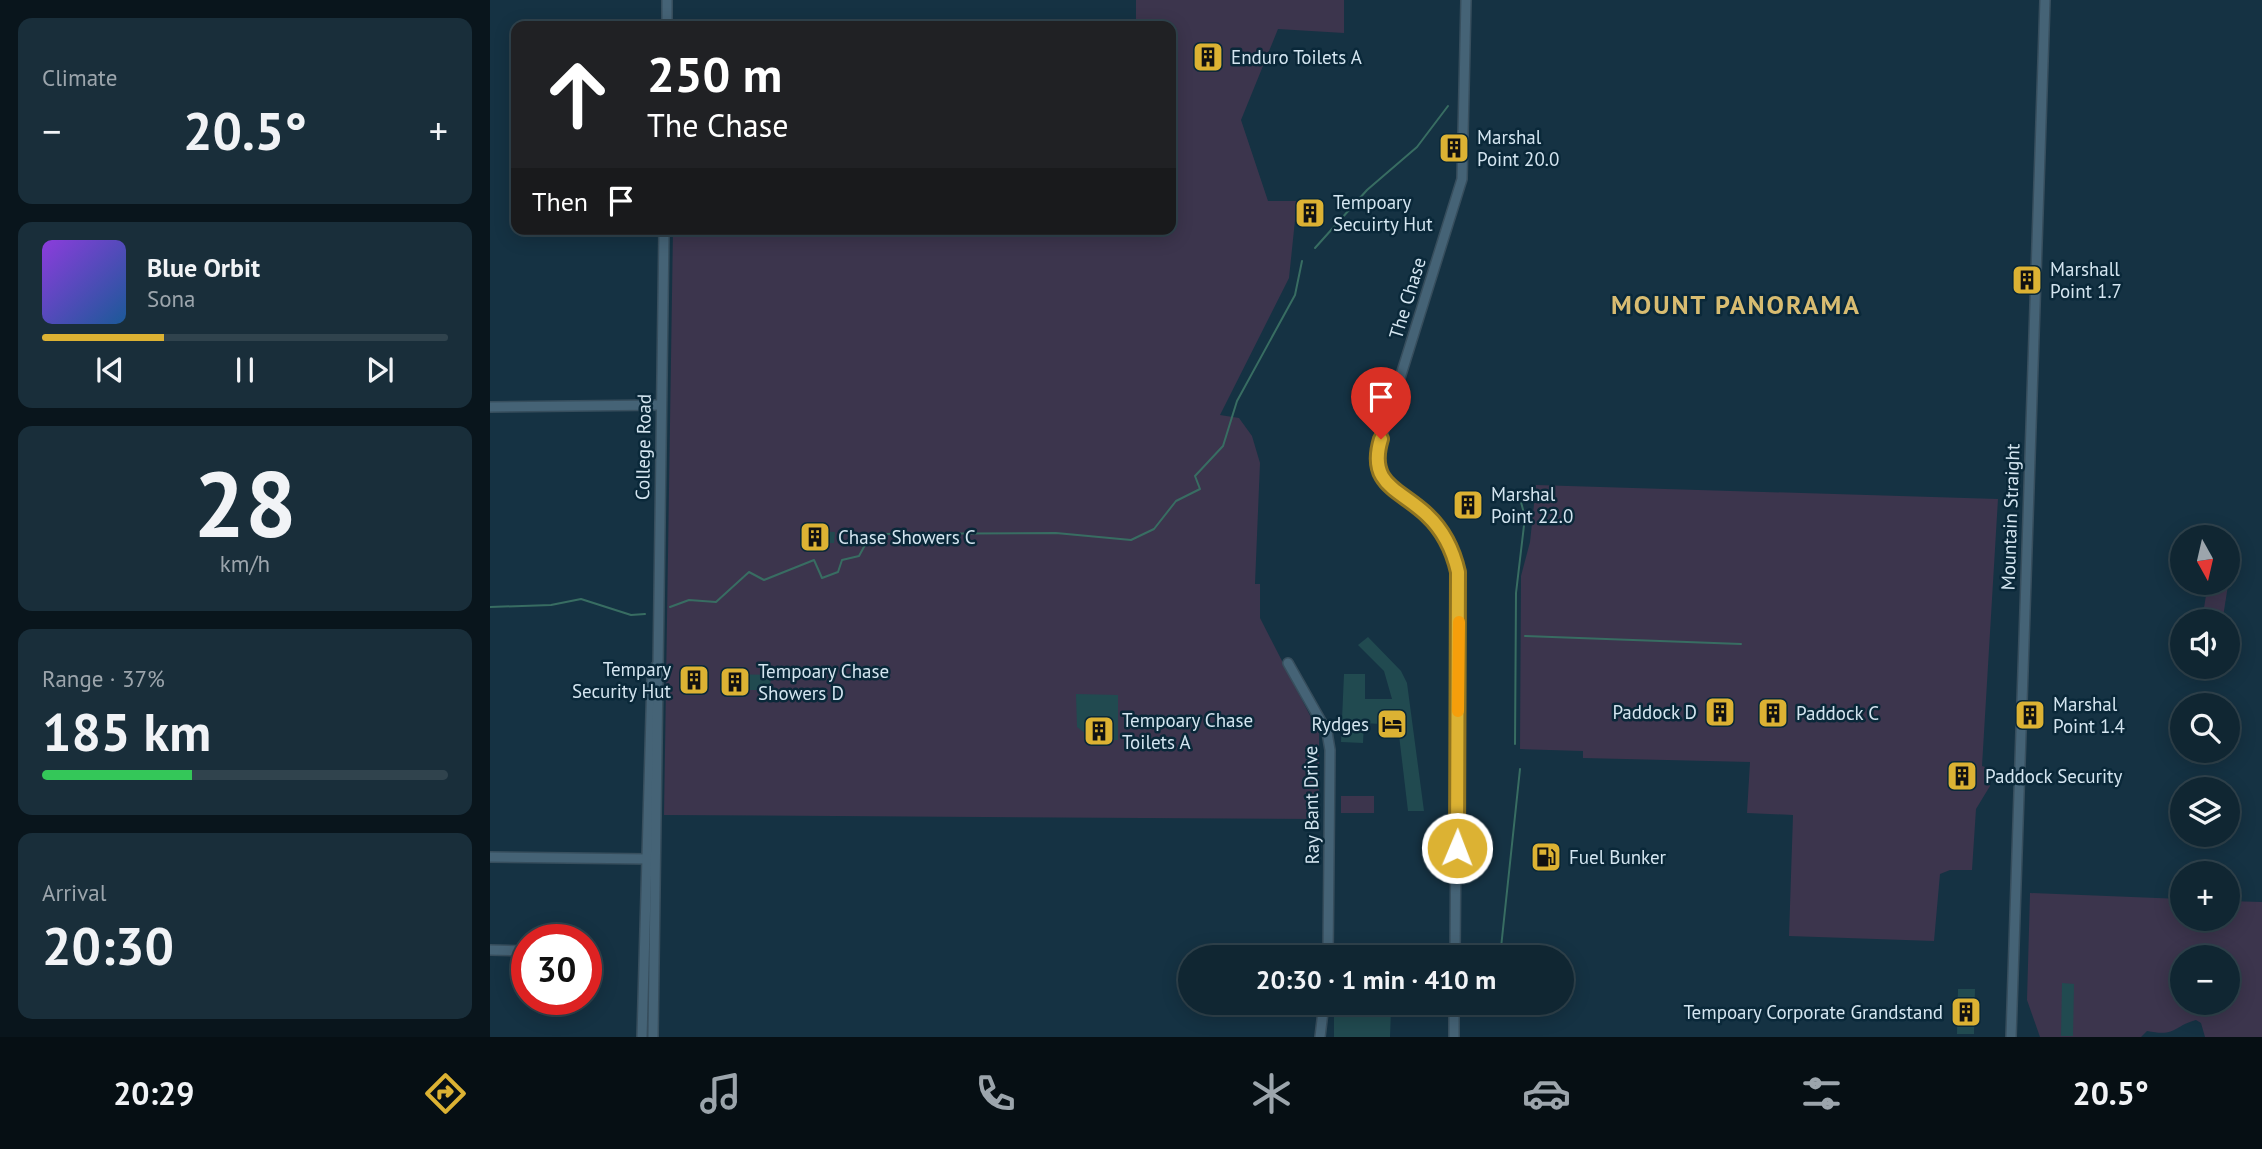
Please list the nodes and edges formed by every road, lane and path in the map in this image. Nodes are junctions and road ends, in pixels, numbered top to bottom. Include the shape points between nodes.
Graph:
1 (667, 0) edge
2 (1465, 0) edge
3 (2045, 0) edge
4 (667, 21) edge
5 (664, 235) edge
6 (661, 405) junction
7 (490, 407) edge
8 (1288, 663) dead end
9 (653, 802) junction
10 (490, 857) edge
11 (645, 859) junction
12 (657, 859) junction
13 (1328, 945) edge
14 (1455, 945) edge
15 (490, 950) edge
16 (511, 951) edge
17 (1323, 1015) edge
18 (1454, 1015) edge
19 (2011, 1036) edge
20 (642, 1037) edge
21 (653, 1037) edge
22 (1320, 1037) edge
23 (1454, 1037) edge

1 - 4 street
2 - 14 street, The Chase via 1459,191 1377,461 1386,482 1441,532 1459,577
3 - 19 street, Mountain Straight
5 - 6 street, College Road
6 - 7 street
6 - 9 street, College Road via 656,666 660,678
8 - 13 street, Ray Bant Drive via 1323,723 1330,750
9 - 11 street, College Road
9 - 12 street, College Road
10 - 11 street
11 - 12 street
11 - 20 street, College Road
12 - 21 street, College Road
15 - 16 street
17 - 22 street
18 - 23 street

